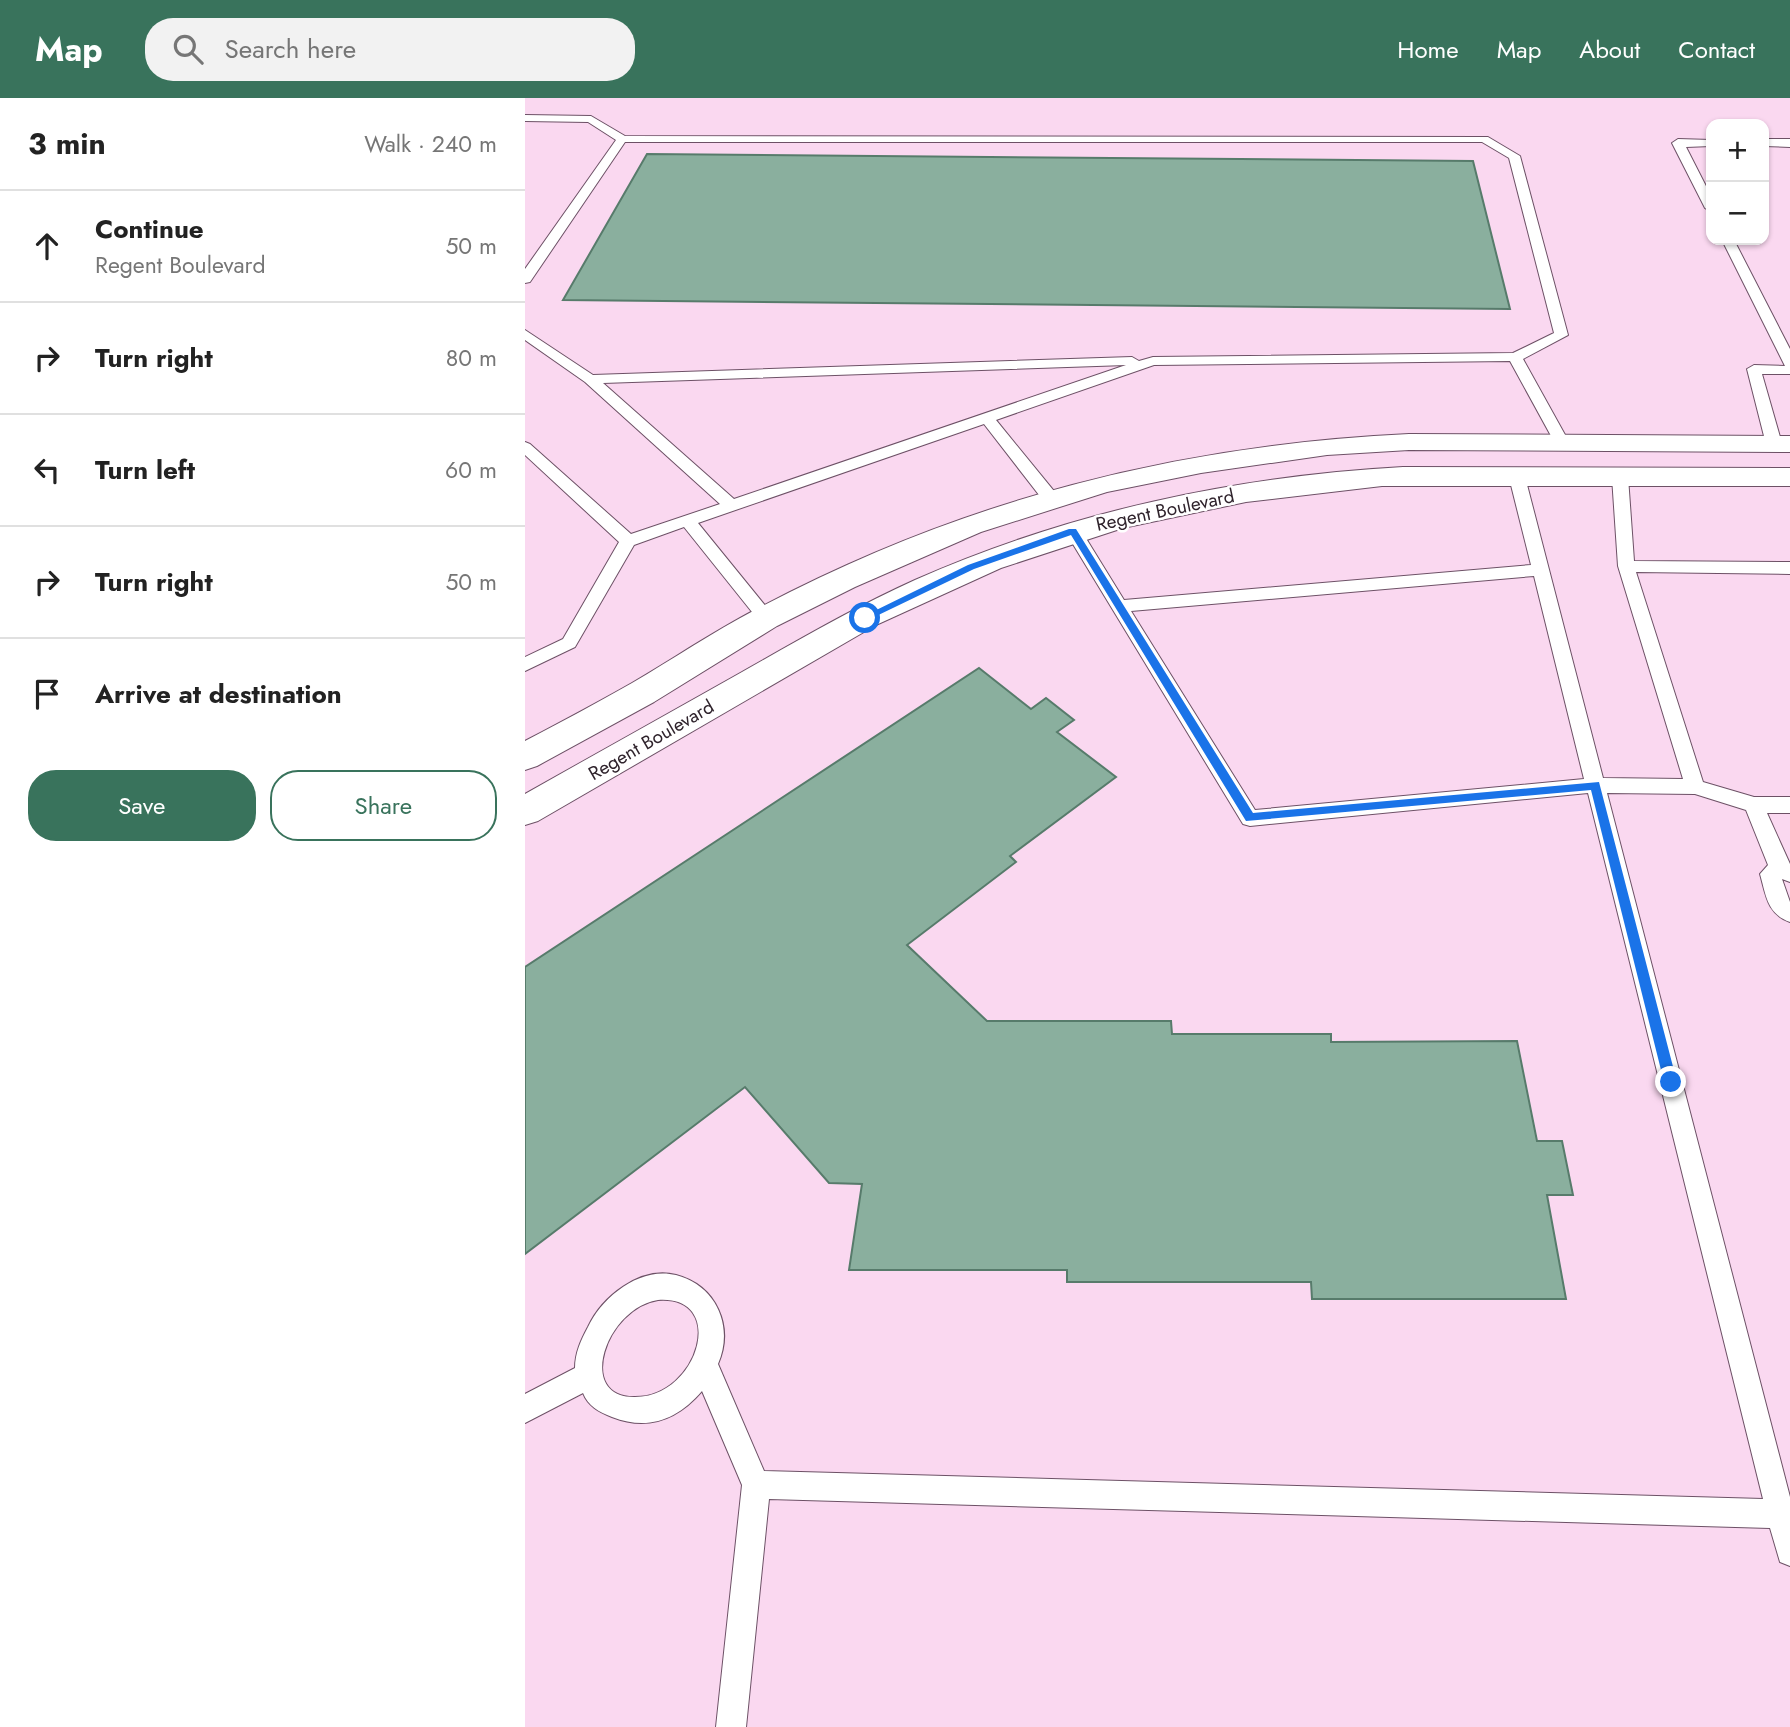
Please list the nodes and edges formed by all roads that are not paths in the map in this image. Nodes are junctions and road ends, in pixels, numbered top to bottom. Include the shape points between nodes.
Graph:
1 (525, 118) edge
2 (622, 139) junction
3 (1706, 143) edge
4 (1769, 143) edge
5 (1790, 143) edge
6 (1706, 198) edge
7 (1731, 245) edge
8 (525, 279) edge
9 (525, 334) edge
10 (1515, 357) junction
11 (1153, 361) junction
12 (1790, 363) edge
13 (1790, 370) edge
14 (590, 379) junction
15 (987, 418) junction
16 (1561, 442) junction
17 (1782, 444) edge
18 (525, 447) edge
19 (1517, 477) junction
20 (1620, 477) junction
21 (1790, 477) edge
22 (1052, 500) junction
23 (731, 505) junction
24 (687, 520) junction
25 (1073, 531) junction
26 (628, 541) junction
27 (1626, 566) junction
28 (1790, 568) edge
29 (1541, 570) junction
30 (1119, 606) junction
31 (766, 618) junction
32 (525, 665) edge
33 (525, 757) edge
34 (1595, 785) junction
35 (1695, 786) junction
36 (1754, 805) junction
37 (1790, 805) edge
38 (525, 811) edge
39 (1785, 871) edge
40 (1790, 913) edge
41 (705, 1366) junction
42 (591, 1374) junction
43 (525, 1409) edge
44 (756, 1485) junction
45 (1780, 1514) junction
46 (1790, 1552) edge
47 (731, 1727) edge

1 - 2 lane via 591,119
2 - 8 lane
2 - 10 lane via 1484,139 1514,156 1561,335
3 - 6 lane via 1678,143
4 - 5 lane
7 - 12 lane
9 - 14 lane
10 - 11 lane
10 - 16 lane
11 - 14 lane
11 - 15 lane
13 - 17 lane via 1754,369
14 - 23 lane
15 - 22 lane
15 - 23 lane
16 - 17 street, Regent Boulevard
16 - 22 street, Regent Boulevard via 1327,446 1132,477
18 - 26 lane
19 - 20 street, Regent Boulevard
19 - 25 street, Regent Boulevard via 1384,477 1282,486
19 - 29 lane
20 - 21 street, Regent Boulevard
20 - 27 lane
22 - 31 street, Regent Boulevard via 920,545
23 - 24 lane
24 - 26 lane
24 - 31 lane
25 - 30 lane
25 - 38 street, Regent Boulevard via 971,567 876,612
26 - 32 lane via 569,643
27 - 28 lane
27 - 35 lane
29 - 30 lane
29 - 34 lane
30 - 34 lane via 1250,818
31 - 33 street, Regent Boulevard
34 - 35 lane
34 - 45 lane
35 - 36 lane
36 - 37 lane
36 - 39 lane
39 - 40 lane via 1770,874 1780,907
41 - 42 lane via 676,1399 637,1412 618,1409 603,1399
41 - 42 lane via 713,1345 706,1306 692,1293 653,1287 633,1295 599,1327 591,1348
41 - 44 lane
42 - 43 lane
44 - 45 lane
44 - 47 lane
45 - 46 lane

